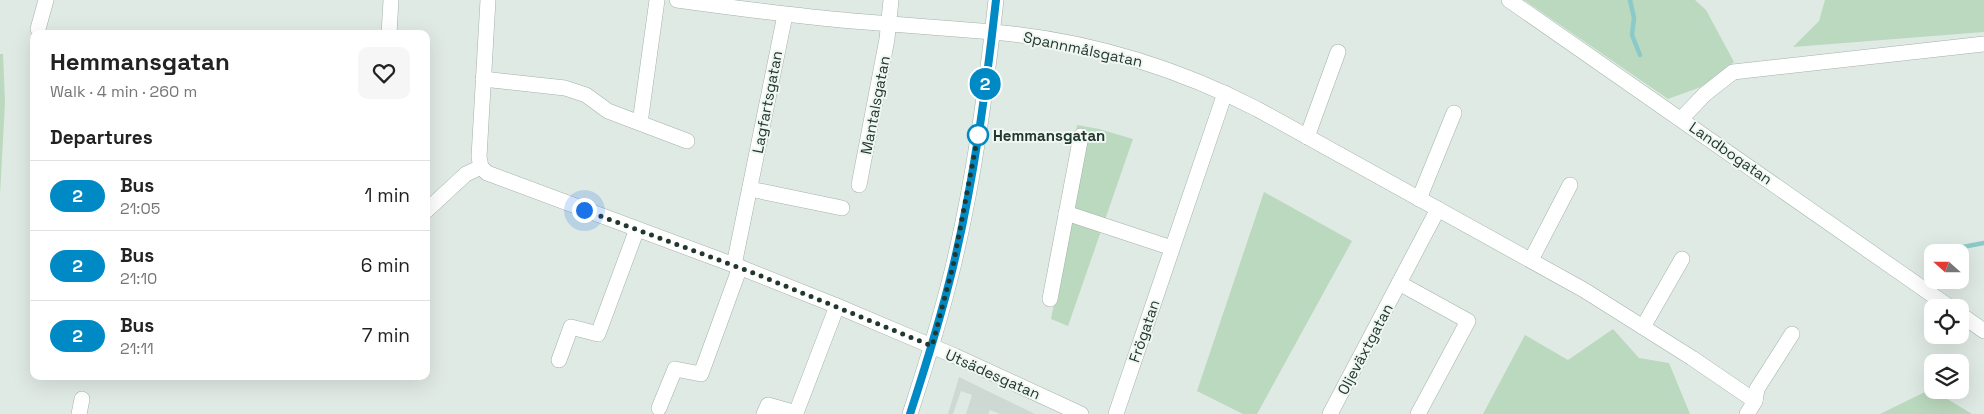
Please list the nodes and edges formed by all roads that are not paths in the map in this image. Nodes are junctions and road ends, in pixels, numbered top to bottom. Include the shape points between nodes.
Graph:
1 (46, 0) edge
2 (391, 0) edge
3 (488, 0) edge
4 (657, 0) edge
5 (676, 0) edge
6 (891, 0) edge
7 (996, 0) edge
8 (1509, 0) edge
9 (694, 1) edge
10 (785, 15) junction
11 (889, 24) junction
12 (38, 29) dead end
13 (389, 30) edge
14 (993, 32) junction
15 (1984, 44) edge
16 (1338, 52) dead end
17 (483, 79) junction
18 (1225, 93) junction
19 (1454, 113) dead end
20 (1681, 119) junction
21 (640, 123) junction
22 (1081, 136) dead end
23 (1307, 137) junction
24 (687, 141) dead end
25 (481, 166) junction
26 (859, 185) dead end
27 (1570, 185) dead end
28 (750, 189) junction
29 (1419, 199) junction
30 (430, 206) edge
31 (842, 208) dead end
32 (1438, 210) junction
33 (1066, 214) junction
34 (637, 229) junction
35 (1172, 248) junction
36 (1682, 259) dead end
37 (1531, 260) junction
38 (737, 266) junction
39 (1400, 283) junction
40 (1050, 299) dead end
41 (1938, 299) edge
42 (837, 306) junction
43 (1969, 320) edge
44 (1643, 327) junction
45 (1984, 331) edge
46 (1792, 334) dead end
47 (932, 346) junction
48 (559, 360) dead end
49 (1755, 401) junction
50 (659, 408) dead end
51 (764, 414) edge
52 (910, 414) edge
53 (1081, 414) edge
54 (1116, 414) edge
55 (1330, 414) edge
56 (1418, 414) edge
57 (1747, 414) edge

1 - 12 street
2 - 13 street
3 - 17 street
4 - 21 street
5 - 9 street
6 - 11 street, Mantalsgatan
7 - 14 street
8 - 20 street, Landbogatan
9 - 10 street
10 - 11 street
10 - 28 street, Lagfartsgatan
11 - 14 street
11 - 26 street, Mantalsgatan
14 - 18 street, Spannmålsgatan via 1064,43 1128,58
14 - 47 street via 967,201
15 - 20 street via 1733,72 1704,94
16 - 23 street
17 - 21 street via 565,88 586,95 608,112
17 - 25 street via 478,158
18 - 23 street, Spannmålsgatan
18 - 35 street, Frögatan
19 - 29 street
20 - 41 street, Landbogatan
21 - 24 street
22 - 33 street
23 - 29 street, Spannmålsgatan
25 - 30 street via 466,174
25 - 34 street via 495,178
27 - 37 street
28 - 31 street
28 - 38 street, Lagfartsgatan
29 - 32 street, Spannmålsgatan
32 - 37 street, Spannmålsgatan
32 - 39 street, Oljeväxtgatan
33 - 35 street
33 - 40 street
34 - 38 street
34 - 48 street via 598,334 571,327
35 - 54 street, Frögatan
36 - 44 street
37 - 44 street, Spannmålsgatan
38 - 42 street
38 - 50 street via 701,374 675,370
39 - 55 street, Oljeväxtgatan
39 - 56 street via 1468,320
42 - 47 street
42 - 51 street via 796,413 768,404
43 - 45 street
44 - 49 street, Spannmålsgatan
46 - 49 street via 1757,389
47 - 52 street
47 - 53 street, Utsädesgatan
49 - 57 street

